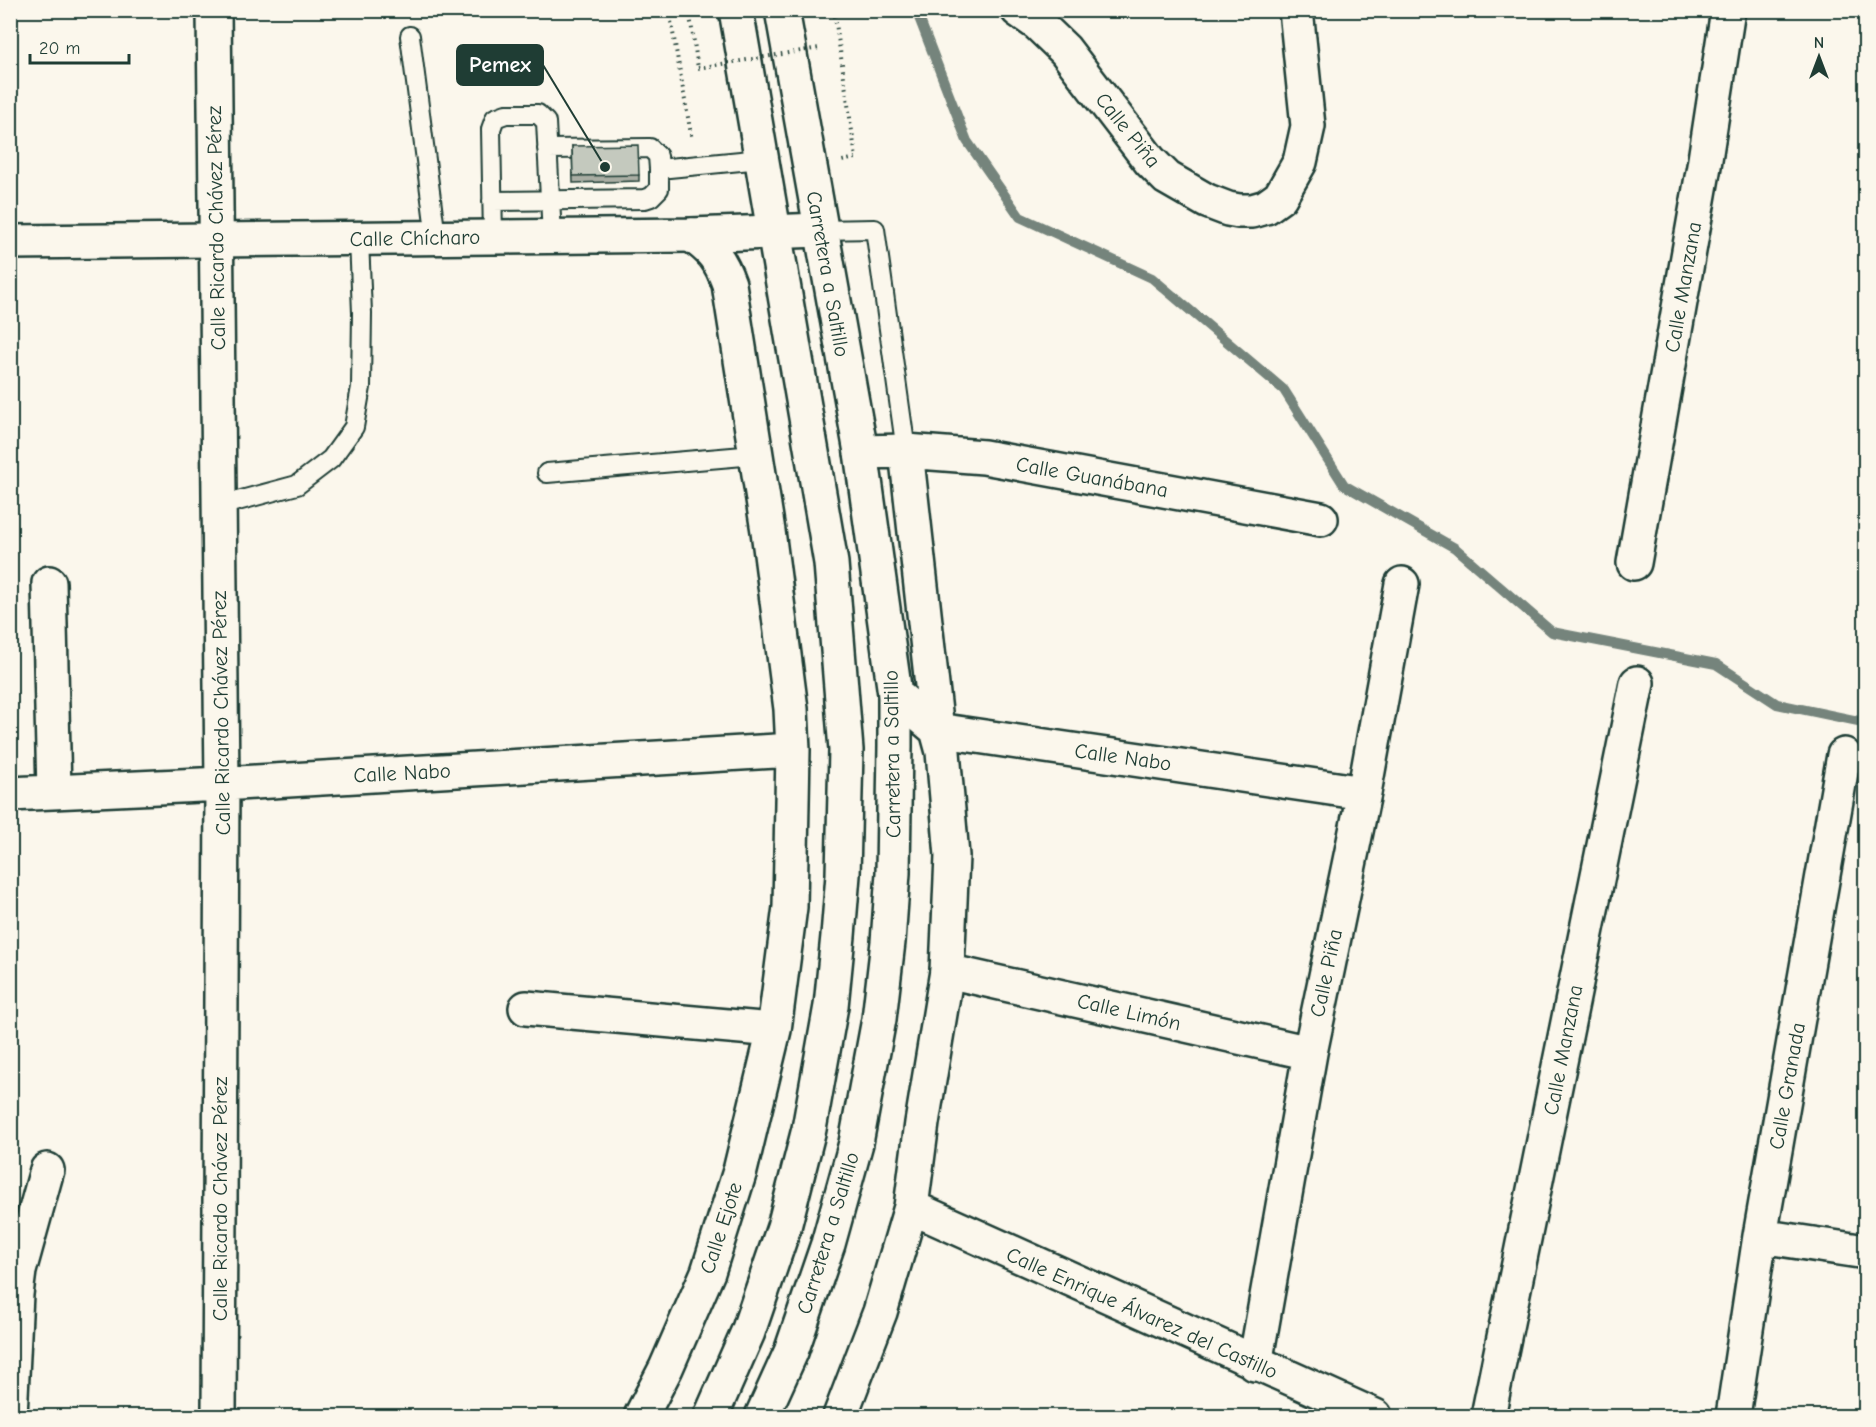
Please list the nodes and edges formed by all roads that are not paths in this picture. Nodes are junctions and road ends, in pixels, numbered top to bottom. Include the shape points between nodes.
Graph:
1 (214, 10) edge
2 (736, 10) edge
3 (782, 10) edge
4 (1018, 10) edge
5 (1296, 10) edge
6 (1728, 10) edge
7 (410, 36) dead end
8 (547, 149) junction
9 (761, 159) junction
10 (659, 169) junction
11 (492, 201) junction
12 (550, 201) junction
13 (820, 230) junction
14 (773, 231) junction
15 (691, 235) junction
16 (552, 236) junction
17 (493, 237) junction
18 (436, 238) junction
19 (359, 239) junction
20 (216, 241) junction
21 (10, 242) edge
22 (906, 451) junction
23 (861, 452) junction
24 (755, 454) junction
25 (547, 473) dead end
26 (219, 506) junction
27 (1321, 519) dead end
28 (1634, 563) dead end
29 (49, 583) dead end
30 (1402, 584) dead end
31 (1637, 683) dead end
32 (895, 694) junction
33 (937, 730) junction
34 (793, 750) junction
35 (1844, 755) dead end
36 (222, 784) junction
37 (54, 792) junction
38 (1364, 793) junction
39 (10, 794) edge
40 (947, 971) junction
41 (526, 1008) dead end
42 (774, 1030) junction
43 (1310, 1053) junction
44 (47, 1170) dead end
45 (911, 1207) junction
46 (1760, 1236) junction
47 (1866, 1252) edge
48 (1255, 1364) junction
49 (10, 1416) edge
50 (219, 1416) edge
51 (641, 1416) edge
52 (711, 1416) edge
53 (762, 1416) edge
54 (840, 1416) edge
55 (1375, 1416) edge
56 (1488, 1416) edge
57 (1732, 1416) edge

1 - 20 street, Calle Ricardo Chávez Pérez
2 - 9 street
3 - 13 street, Carretera a Saltillo
4 - 5 street, Calle Piña via 1065,50 1128,134 1167,178 1228,209 1252,211 1280,197 1305,146 1308,126
6 - 28 street, Calle Manzana
7 - 18 lane
8 - 10 lane via 650,148 658,156
8 - 11 lane via 546,122 538,114 495,118 490,129
8 - 12 lane
9 - 10 lane
9 - 14 street
10 - 12 lane via 658,189 651,197
11 - 12 lane
11 - 17 lane
12 - 16 lane
13 - 14 street, Calle Chícharo
13 - 22 lane via 875,229
13 - 23 street, Carretera a Saltillo
14 - 15 street, Calle Chícharo
14 - 52 street via 831,563 846,750 843,875 831,1006 809,1129 784,1227 748,1332
15 - 16 street, Calle Chícharo
15 - 24 street, Calle Ejote via 721,262 729,284
16 - 17 street, Calle Chícharo
17 - 18 street, Calle Chícharo
18 - 19 street, Calle Chícharo
19 - 20 street, Calle Chícharo
19 - 26 lane via 361,376 354,427 331,459 297,485
20 - 21 street, Calle Chícharo
20 - 26 street, Calle Ricardo Chávez Pérez
22 - 23 street, Calle Guanábana
22 - 27 street, Calle Guanábana via 984,457
22 - 33 street
23 - 32 street, Carretera a Saltillo
24 - 25 lane
24 - 34 street, Calle Ejote via 786,663
26 - 36 street, Calle Ricardo Chávez Pérez
29 - 37 street
30 - 38 street, Calle Piña
31 - 56 street, Calle Manzana
32 - 33 street
32 - 53 street, Carretera a Saltillo via 893,873 879,1019 856,1143 828,1244 791,1352
33 - 38 street, Calle Nabo
33 - 40 street via 943,752 952,856
34 - 36 street, Calle Nabo
34 - 42 street, Calle Ejote via 790,907
35 - 46 street, Calle Granada
36 - 37 street, Calle Nabo
36 - 50 street, Calle Ricardo Chávez Pérez
37 - 39 street, Calle Nabo
38 - 43 street, Calle Piña
40 - 43 street, Calle Limón
40 - 45 street
41 - 42 street
42 - 51 street, Calle Ejote via 740,1171 708,1272
43 - 48 street, Calle Piña
44 - 49 street via 19,1270
45 - 48 street, Calle Enrique Álvarez del Castillo
45 - 54 street via 880,1312
46 - 47 street
46 - 57 street, Calle Granada
48 - 55 street, Calle Enrique Álvarez del Castillo

